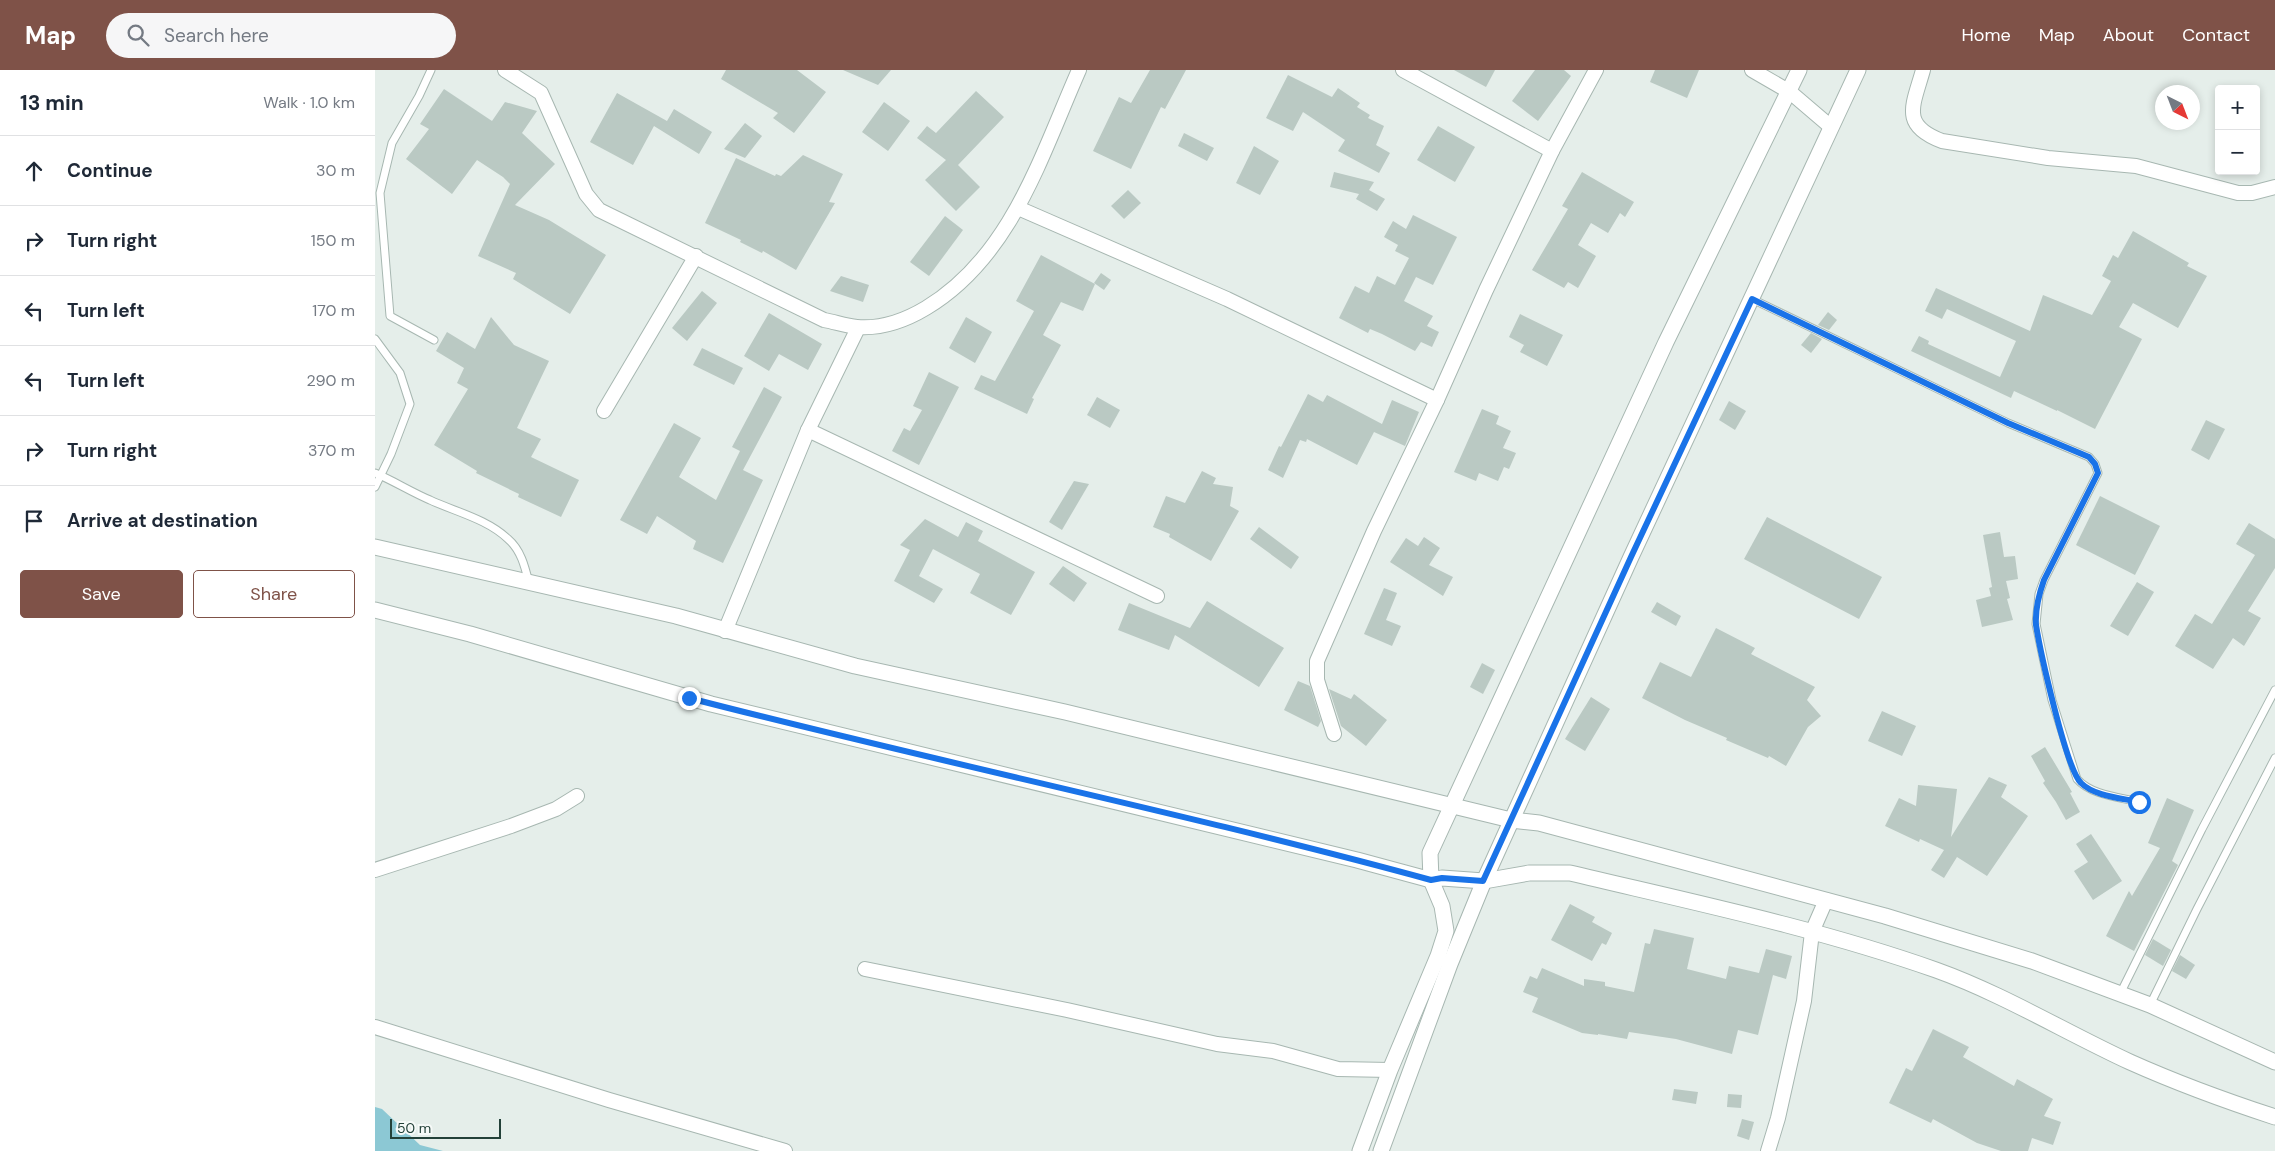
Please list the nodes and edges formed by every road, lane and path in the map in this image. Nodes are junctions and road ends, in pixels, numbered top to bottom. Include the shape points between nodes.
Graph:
1 (431, 70) edge
2 (505, 70) edge
3 (1079, 70) edge
4 (1403, 70) edge
5 (1596, 70) edge
6 (1752, 70) edge
7 (1799, 70) edge
8 (1858, 70) edge
9 (1923, 70) edge
10 (1790, 92) junction
11 (1831, 127) junction
12 (1552, 151) junction
13 (2275, 187) edge
14 (1018, 208) junction
15 (696, 256) junction
16 (1752, 299) junction
17 (858, 328) junction
18 (375, 339) edge
19 (434, 340) dead end
20 (1437, 400) junction
21 (604, 411) dead end
22 (807, 430) junction
23 (378, 475) edge
24 (375, 487) edge
25 (375, 546) edge
26 (529, 583) junction
27 (1157, 596) dead end
28 (375, 610) edge
29 (725, 631) junction
30 (2275, 690) edge
31 (1334, 734) dead end
32 (2275, 758) edge
33 (577, 796) dead end
34 (2139, 802) dead end
35 (1451, 806) junction
36 (1511, 820) junction
37 (375, 870) edge
38 (1431, 880) junction
39 (1483, 881) junction
40 (1826, 900) junction
41 (1813, 932) junction
42 (865, 970) dead end
43 (2120, 994) junction
44 (2150, 1005) junction
45 (375, 1027) edge
46 (2275, 1062) edge
47 (1390, 1070) junction
48 (2275, 1117) edge
49 (785, 1151) edge
50 (1360, 1151) edge
51 (1381, 1151) edge
52 (1768, 1151) edge

1 - 19 lane via 392,142 380,193 390,316
2 - 15 street via 541,93 586,194 599,210
3 - 14 street
4 - 12 street
5 - 12 street
6 - 10 street
7 - 10 street
8 - 11 street
9 - 13 street via 1913,106 1913,119 1926,135 1942,141 2048,158 2136,166 2238,193
10 - 11 street
10 - 35 street via 1666,342
11 - 16 street
12 - 20 street
14 - 17 street via 976,268 945,297 913,316 891,324
14 - 20 street via 1227,299
15 - 17 street via 824,320
15 - 21 street
16 - 34 lane via 2008,423 2089,457 2095,464 2098,473 2044,580 2036,624 2052,700 2077,779 2092,791
16 - 36 street
17 - 22 street
18 - 23 lane via 400,373 409,404
20 - 31 street via 1374,531 1317,661 1317,680
22 - 27 street
22 - 29 street
23 - 24 lane
23 - 26 lane via 489,525 509,539 523,560
25 - 26 street
26 - 29 street via 676,616
28 - 38 street via 711,704
29 - 35 street via 855,666 1065,712
30 - 43 lane
32 - 44 lane
33 - 37 street via 556,809 511,826
35 - 36 street
35 - 38 street via 1430,853
36 - 39 street
36 - 40 street via 1561,828
38 - 39 street
38 - 47 street via 1442,906 1446,931
39 - 41 street via 1529,873 1570,873
39 - 51 street
40 - 41 street
40 - 43 street via 2032,960
41 - 48 street via 1936,970 2014,1003 2131,1062
41 - 52 street via 1804,1001
42 - 47 street via 1217,1044 1273,1051 1338,1069
43 - 44 street
44 - 46 street
45 - 49 street
47 - 50 street

